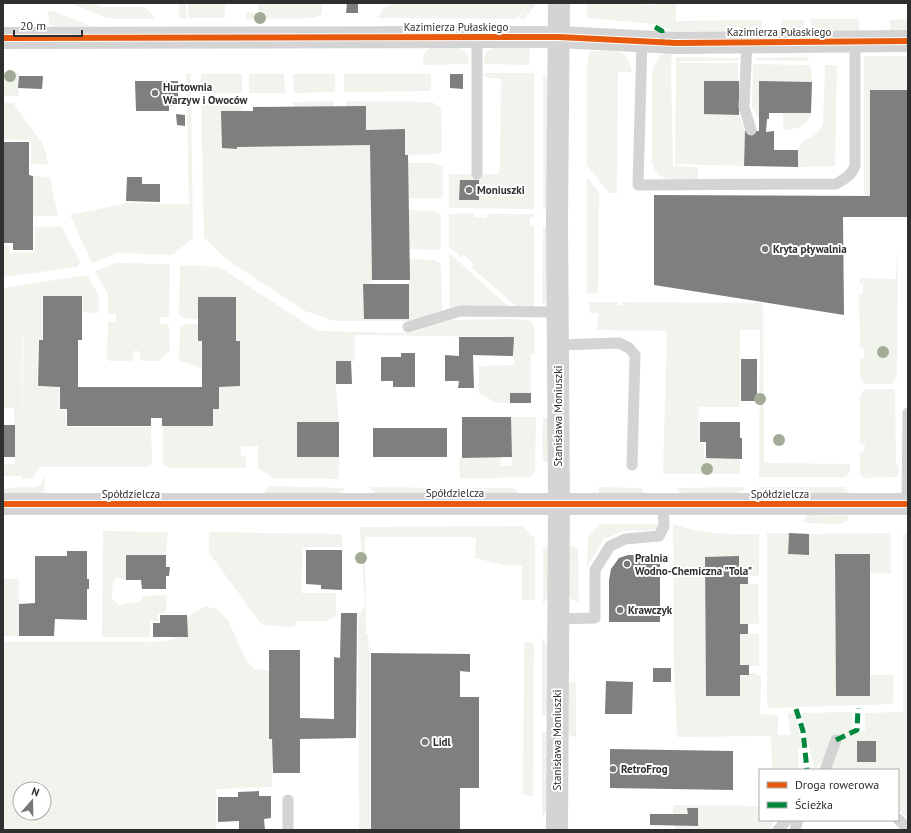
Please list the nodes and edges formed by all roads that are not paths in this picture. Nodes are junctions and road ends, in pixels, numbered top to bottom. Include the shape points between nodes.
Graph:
1 (559, 3) edge
2 (477, 37) junction
3 (559, 37) junction
4 (3, 38) edge
5 (642, 41) junction
6 (908, 41) edge
7 (747, 42) junction
8 (855, 42) junction
9 (751, 130) dead end
10 (477, 174) dead end
11 (558, 312) junction
12 (408, 327) dead end
13 (558, 345) junction
14 (908, 413) edge
15 (632, 465) dead end
16 (559, 503) junction
17 (3, 504) edge
18 (663, 504) junction
19 (908, 504) edge
20 (558, 619) junction
21 (836, 740) dead end
22 (825, 769) edge
23 (288, 800) dead end
24 (899, 820) edge
25 (786, 821) edge
26 (908, 829) edge
27 (288, 830) edge
28 (557, 830) edge
29 (778, 830) edge

1 - 3 street, Stanisława Moniuszki
2 - 3 street, Kazimierza Pułaskiego
2 - 4 street, Kazimierza Pułaskiego
2 - 10 lane
3 - 5 street, Kazimierza Pułaskiego
3 - 11 street, Stanisława Moniuszki
5 - 7 street, Kazimierza Pułaskiego
5 - 8 lane via 638,184 836,184 850,174 854,166
6 - 8 street, Kazimierza Pułaskiego
7 - 8 street, Kazimierza Pułaskiego
7 - 9 lane via 744,107
11 - 12 lane via 460,311
11 - 13 street, Stanisława Moniuszki
13 - 15 lane via 619,343 629,348 635,356
13 - 16 street, Stanisława Moniuszki
14 - 19 lane
16 - 17 street, Spółdzielcza
16 - 18 street, Spółdzielcza
16 - 20 street, Stanisława Moniuszki
18 - 19 street, Spółdzielcza
18 - 20 lane via 664,526 659,536 625,539 610,546 595,570 595,618
20 - 28 street, Stanisława Moniuszki
21 - 22 lane
23 - 27 lane
24 - 26 lane
25 - 29 lane

